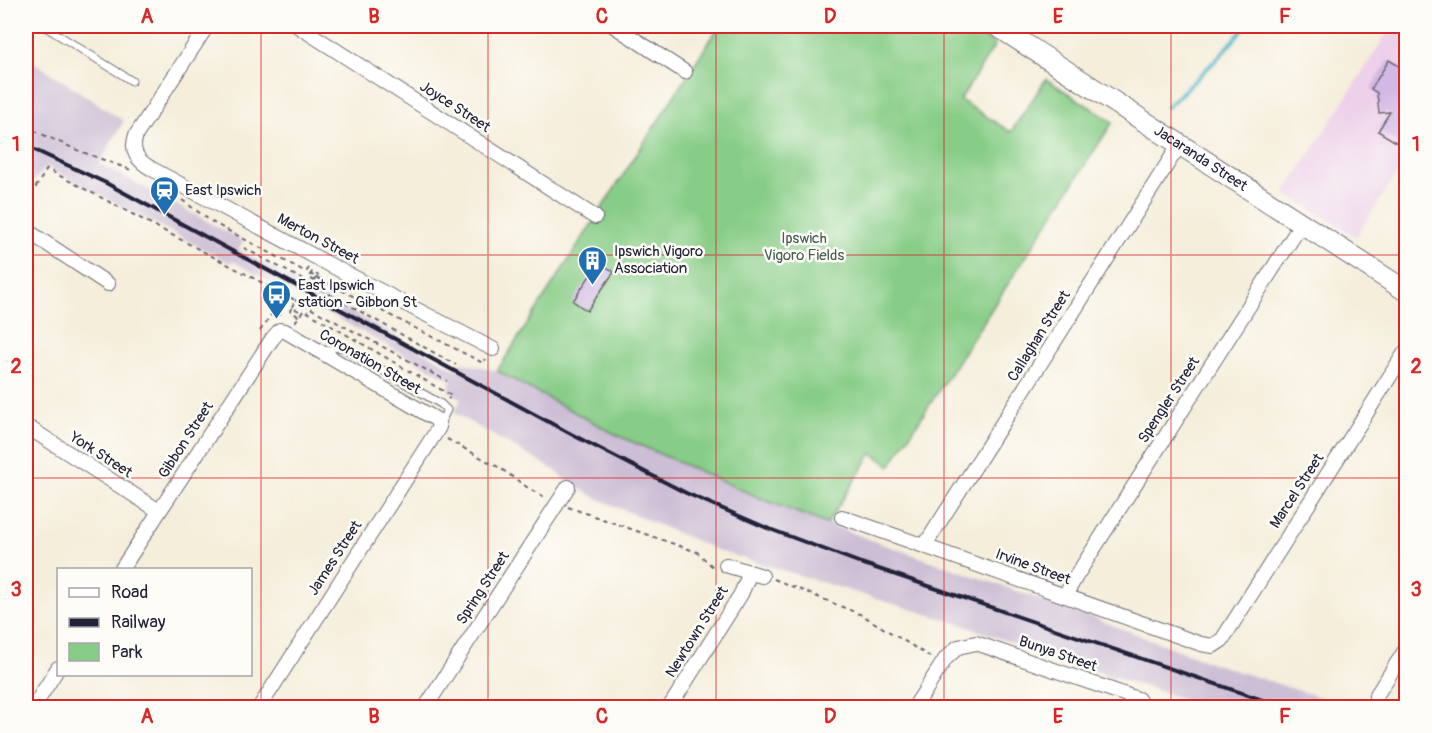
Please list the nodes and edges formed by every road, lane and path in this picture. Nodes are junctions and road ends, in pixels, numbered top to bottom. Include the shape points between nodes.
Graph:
1 (44, 26) edge
2 (207, 26) edge
3 (298, 26) edge
4 (614, 26) edge
5 (997, 26) edge
6 (1022, 32) edge
7 (685, 72) dead end
8 (132, 81) dead end
9 (26, 127) edge
10 (1180, 144) junction
11 (138, 173) dead end
12 (26, 192) edge
13 (174, 194) dead end
14 (31, 195) junction
15 (26, 203) edge
16 (595, 217) dead end
17 (1302, 223) junction
18 (26, 230) edge
19 (244, 248) dead end
20 (306, 272) junction
21 (324, 277) dead end
22 (317, 278) junction
23 (108, 284) dead end
24 (313, 285) junction
25 (1407, 291) edge
26 (295, 300) junction
27 (292, 307) junction
28 (300, 316) dead end
29 (280, 330) joint
30 (493, 349) joint
31 (1407, 351) edge
32 (322, 353) junction
33 (456, 364) dead end
34 (447, 381) dead end
35 (441, 404) junction
36 (26, 426) edge
37 (442, 432) junction
38 (568, 487) dead end
39 (548, 498) dead end
40 (565, 507) dead end
41 (159, 511) junction
42 (842, 517) dead end
43 (925, 545) junction
44 (123, 568) edge
45 (723, 568) joint
46 (760, 576) junction
47 (1065, 596) junction
48 (1213, 646) joint
49 (1407, 649) edge
50 (942, 664) junction
51 (57, 670) edge
52 (1376, 696) dead end
53 (34, 704) edge
54 (259, 708) edge
55 (425, 708) edge
56 (669, 708) edge
57 (914, 708) edge
58 (1143, 708) edge

1 - 8 lane
2 - 30 street, Merton Street via 136,135 134,151 141,162
3 - 16 street, Joyce Street
4 - 7 street
5 - 6 street, Jacaranda Street
6 - 10 street, Jacaranda Street
9 - 11 path
10 - 17 street, Jacaranda Street
10 - 43 street, Callaghan Street
12 - 14 path
13 - 20 path via 212,222
14 - 15 path
14 - 26 path via 46,169
17 - 25 street, Jacaranda Street
17 - 47 street, Spengler Street
18 - 23 street
19 - 24 path
20 - 21 path via 309,268
20 - 22 path
22 - 24 path
22 - 30 path via 483,363
24 - 33 path
26 - 27 path
26 - 34 path
27 - 28 path via 290,311
27 - 35 path via 452,396
29 - 32 street, Coronation Street
29 - 41 street, Gibbon Street
31 - 48 street, Marcel Street via 1222,640
32 - 35 lane via 344,348
32 - 37 street, Coronation Street via 436,420
35 - 37 lane via 447,410
36 - 41 street, York Street
37 - 39 path
37 - 54 street, James Street
38 - 55 street, Spring Street
40 - 45 path via 697,552
41 - 44 street, Gibbon Street
42 - 43 street, Irvine Street
43 - 47 street, Irvine Street
45 - 46 street, Newtown Street
46 - 50 path via 862,615
46 - 56 street, Newtown Street via 741,594
47 - 48 street, Irvine Street
49 - 52 street
50 - 57 street
50 - 58 street, Bunya Street via 958,648 976,643 1138,699
51 - 53 street

